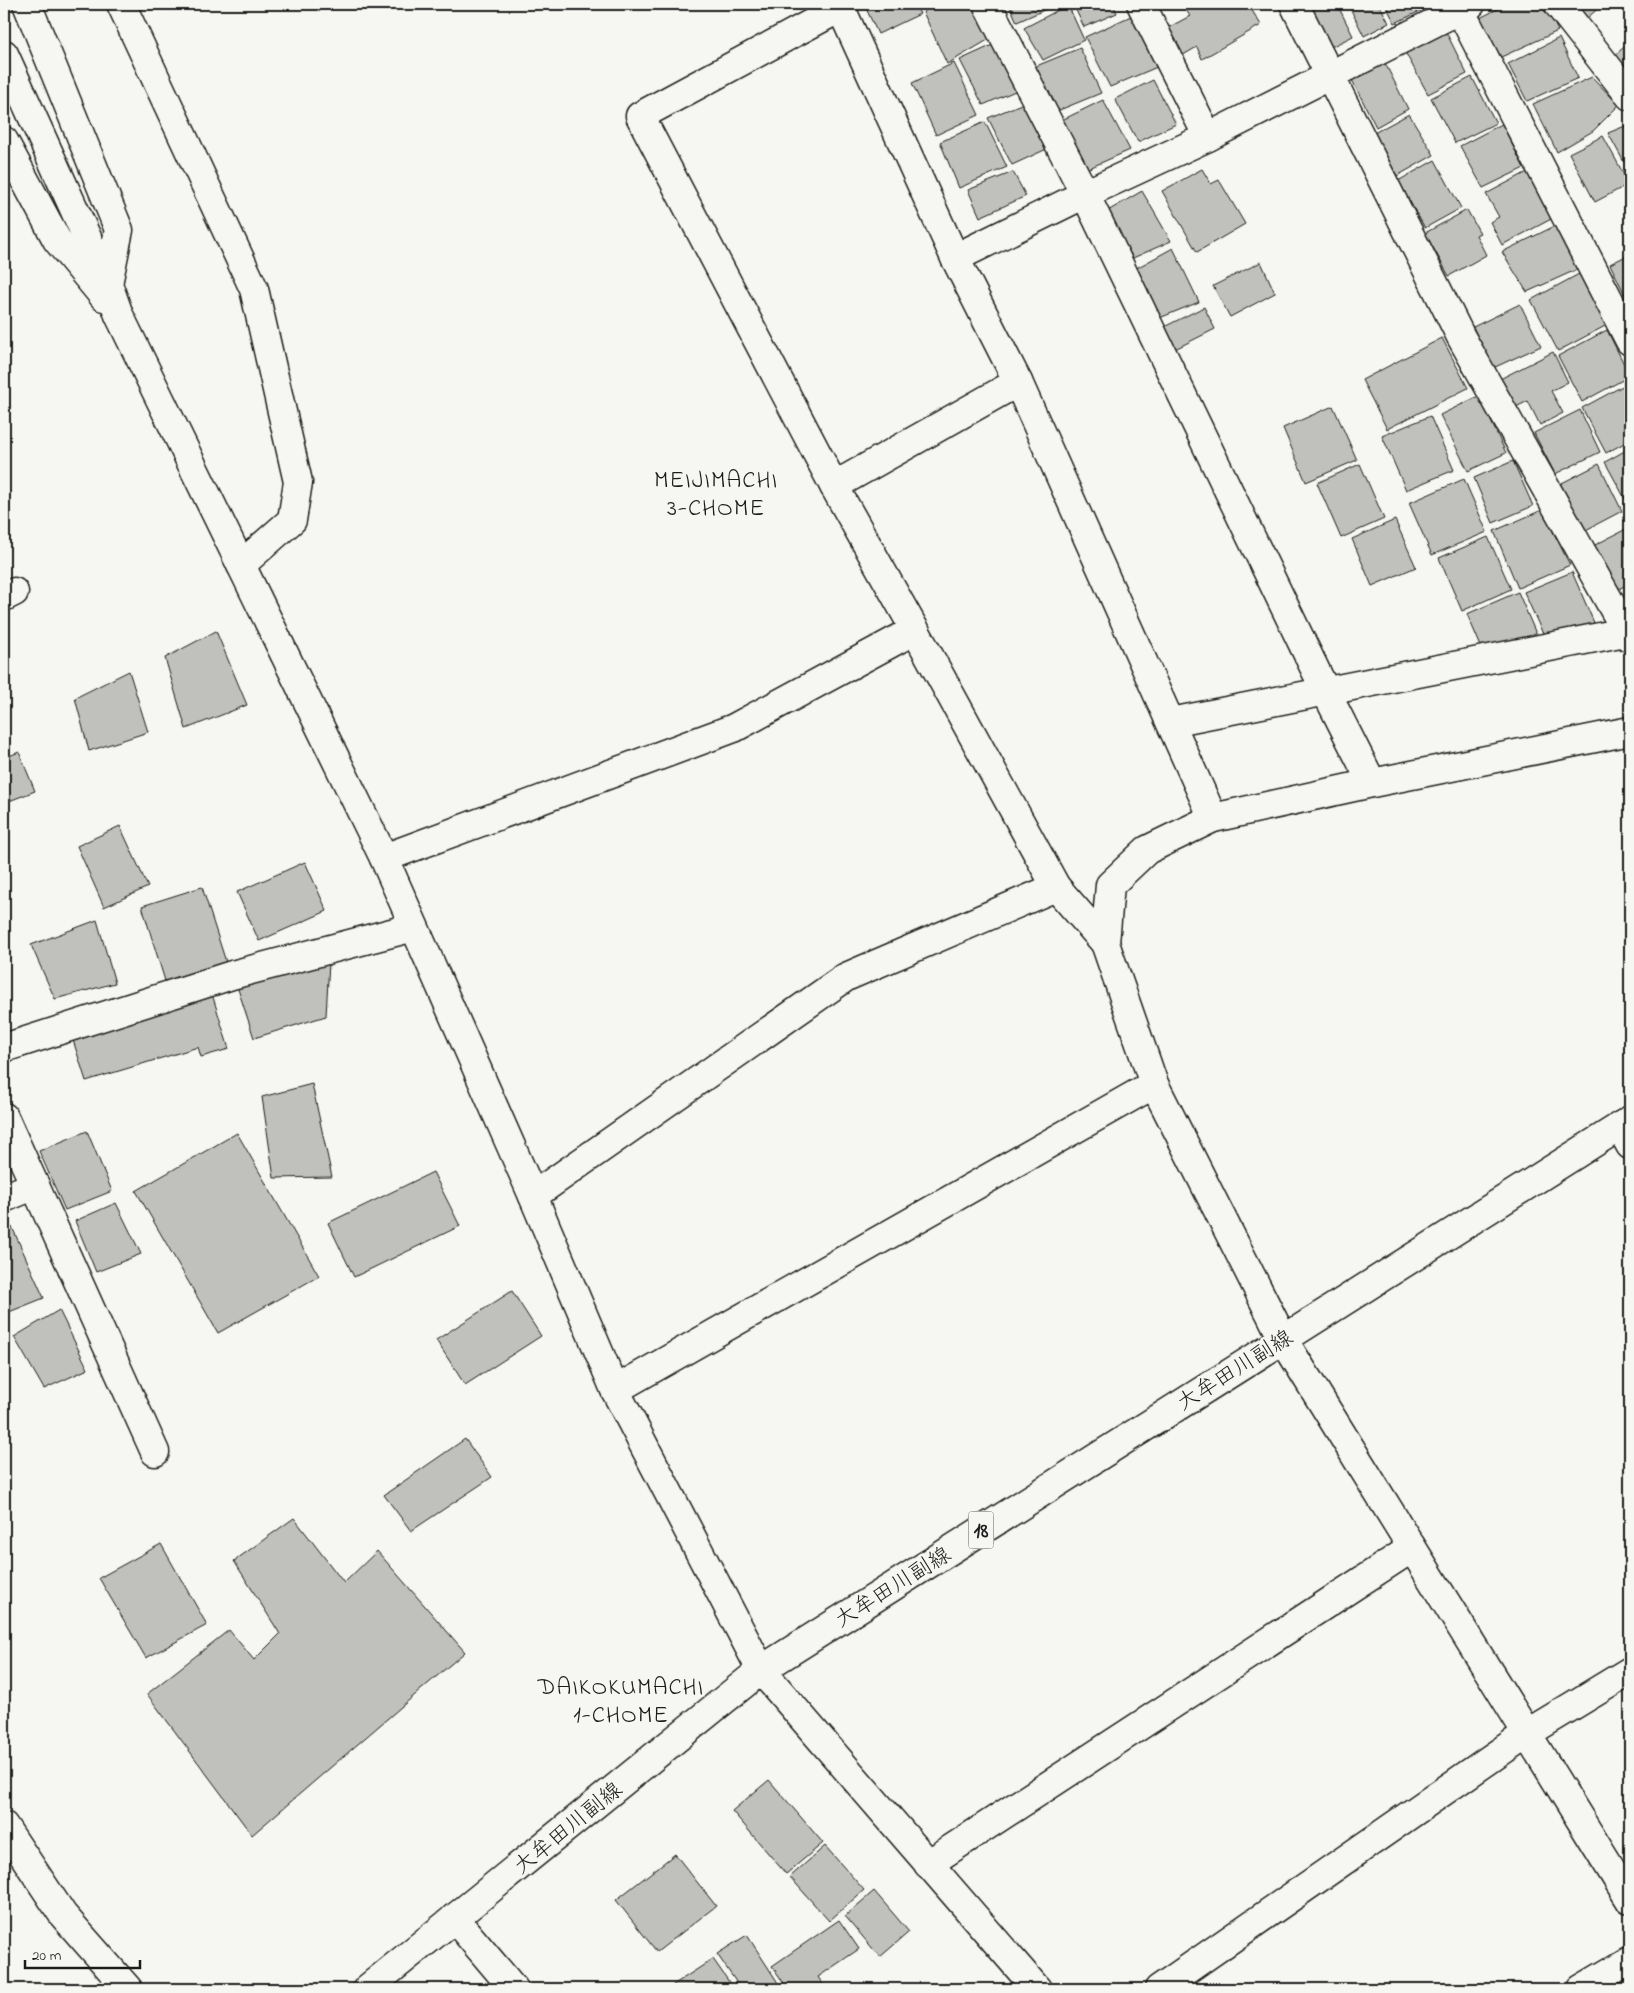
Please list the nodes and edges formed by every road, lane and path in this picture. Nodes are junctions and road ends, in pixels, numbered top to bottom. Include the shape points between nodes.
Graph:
1 (27, 4) edge
2 (121, 4) edge
3 (986, 4) edge
4 (1141, 4) edge
5 (1294, 4) edge
6 (1558, 4) edge
7 (840, 6) edge
8 (1462, 6) edge
9 (4, 54) edge
10 (1331, 74) junction
11 (1630, 96) edge
12 (1208, 137) junction
13 (4, 141) edge
14 (1085, 194) junction
15 (955, 258) junction
16 (108, 284) junction
17 (119, 315) junction
18 (1630, 341) edge
19 (1018, 382) junction
20 (834, 486) junction
21 (241, 565) junction
22 (915, 630) junction
23 (1629, 633) edge
24 (1326, 692) junction
25 (1171, 722) junction
26 (1630, 731) edge
27 (1372, 783) junction
28 (1213, 818) junction
29 (384, 858) junction
30 (1056, 887) junction
31 (414, 926) junction
32 (1105, 943) junction
33 (4, 1048) edge
34 (1154, 1084) junction
35 (4, 1117) edge
36 (1627, 1131) edge
37 (35, 1185) junction
38 (533, 1196) junction
39 (4, 1198) edge
40 (1283, 1339) junction
41 (615, 1390) junction
42 (155, 1452) dead end
43 (1412, 1548) junction
44 (761, 1670) junction
45 (1630, 1670) edge
46 (1526, 1734) junction
47 (4, 1826) edge
48 (928, 1864) junction
49 (1630, 1900) edge
50 (454, 1918) junction
51 (1630, 1960) edge
52 (128, 1989) edge
53 (367, 1989) edge
54 (514, 1989) edge
55 (1037, 1989) edge
56 (1159, 1989) edge
57 (1580, 1989) edge

1 - 16 street via 119,230
2 - 21 street via 254,289 298,482 292,520
3 - 14 street
4 - 12 street
5 - 10 street
6 - 11 street
7 - 15 street
7 - 20 street via 640,116
8 - 10 street
8 - 18 street
9 - 16 street
10 - 12 street
10 - 23 street via 1461,337
12 - 14 street
13 - 17 street via 56,240
14 - 15 street
14 - 24 street
15 - 19 street
16 - 17 street
17 - 21 street
19 - 20 street
19 - 25 street
20 - 22 street
21 - 29 street
22 - 29 street via 734,728
22 - 30 street
23 - 24 street
24 - 25 street
24 - 27 street
25 - 28 street
26 - 27 street
27 - 28 street
28 - 32 street via 1147,850 1110,885
29 - 31 street
30 - 32 street
30 - 38 street via 846,977
31 - 33 street via 232,975
31 - 38 street
32 - 34 street
34 - 40 street
34 - 41 street
35 - 37 street
36 - 40 street, 大牟田川副線 / 18
37 - 39 street
37 - 42 street
38 - 41 street
40 - 43 street
40 - 44 street, 大牟田川副線 / 18
41 - 44 street
43 - 46 street
43 - 48 street
44 - 48 street
44 - 50 street, 大牟田川副線 / 18
45 - 46 street
46 - 49 street
46 - 56 street
47 - 52 street via 63,1914
48 - 55 street
50 - 53 street, 大牟田川副線 / 18
50 - 54 street
51 - 57 street

